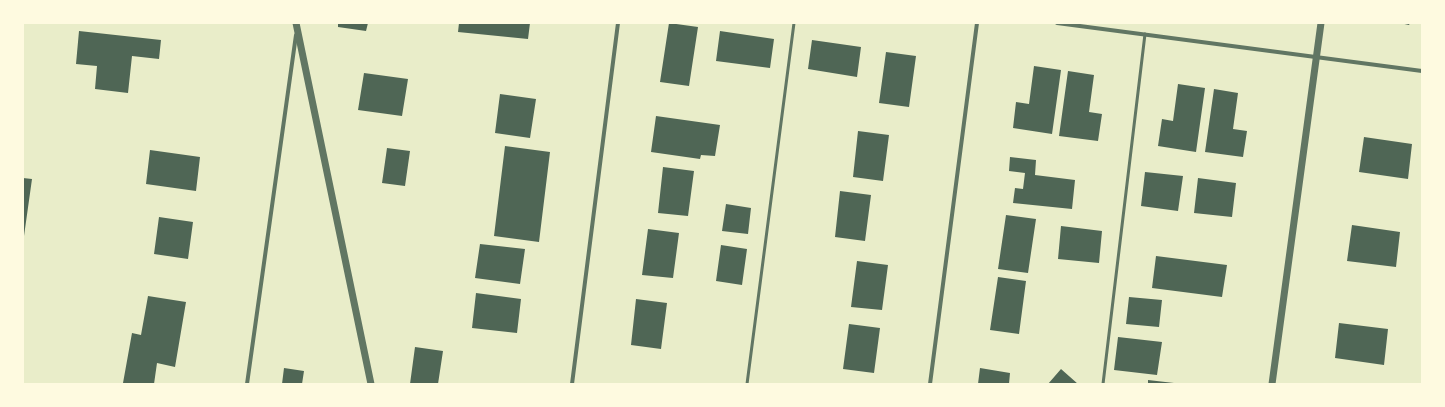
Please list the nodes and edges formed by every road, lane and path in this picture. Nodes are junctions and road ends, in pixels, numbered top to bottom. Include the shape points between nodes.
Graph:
1 (618, 23) edge
2 (794, 23) edge
3 (977, 23) edge
4 (1057, 23) edge
5 (1321, 23) edge
6 (297, 26) edge
7 (1145, 34) junction
8 (1317, 57) junction
9 (1422, 71) edge
10 (247, 384) edge
11 (371, 384) edge
12 (572, 384) edge
13 (747, 384) edge
14 (930, 384) edge
15 (1103, 384) edge
16 (1272, 384) edge

1 - 12 street
2 - 13 lane
3 - 14 street
4 - 7 street
5 - 8 street
6 - 10 street
6 - 11 street
7 - 8 street
7 - 15 lane
8 - 9 street
8 - 16 street

